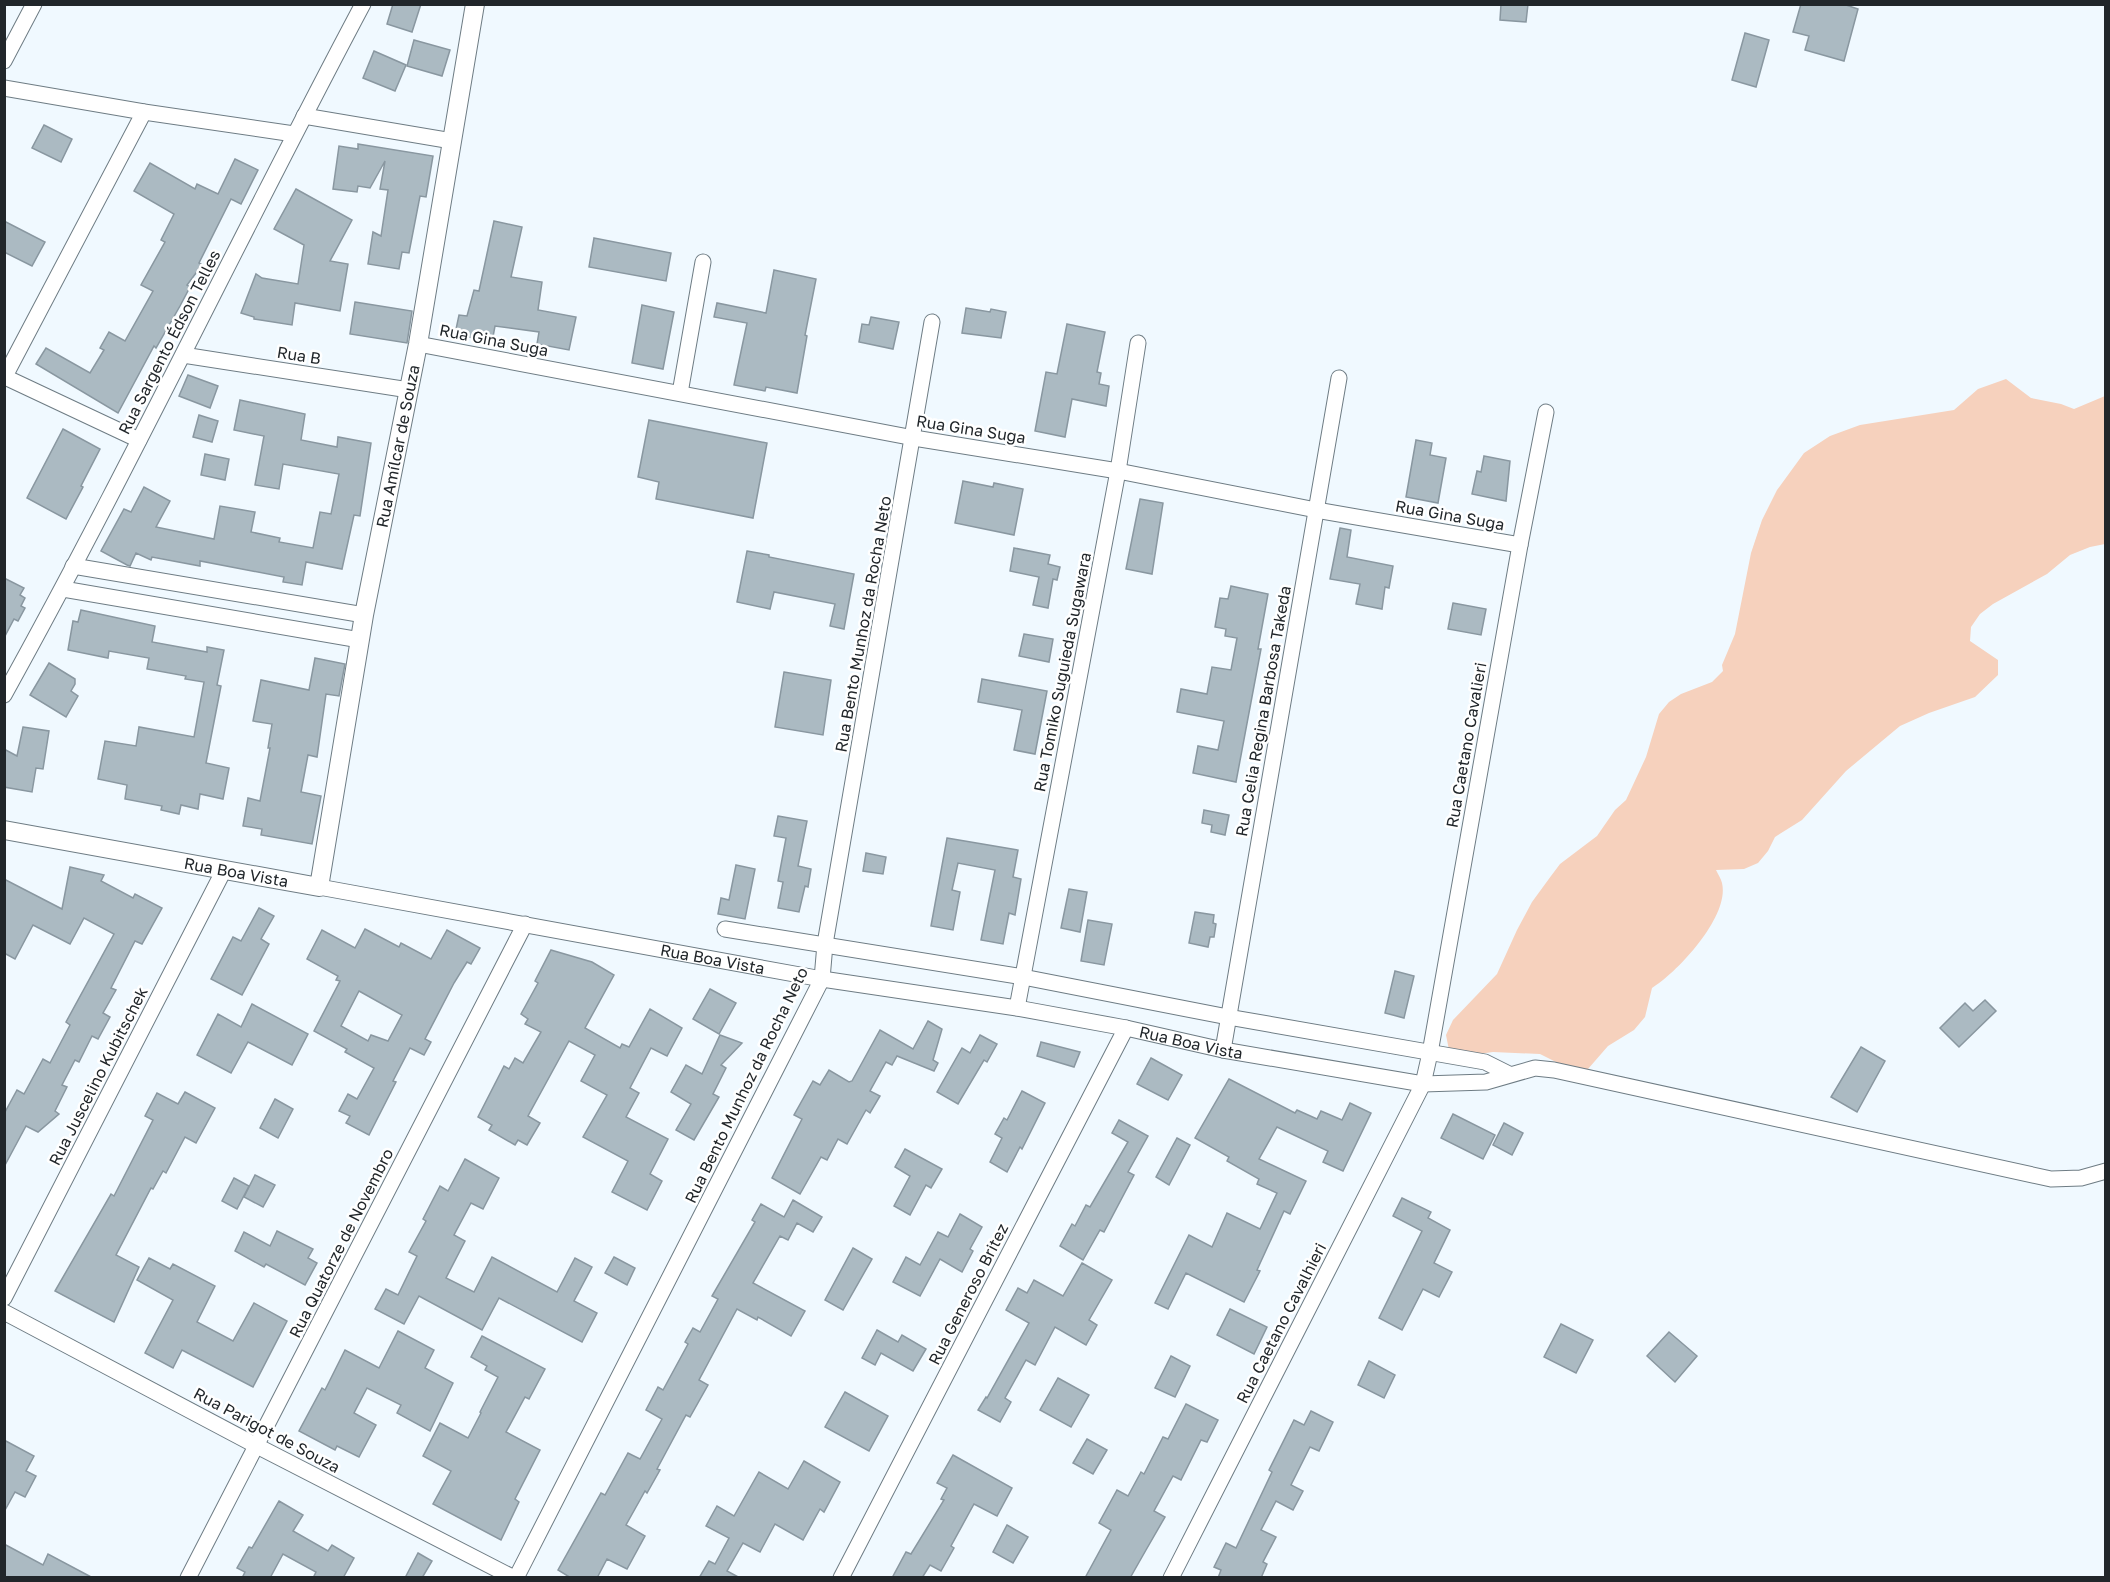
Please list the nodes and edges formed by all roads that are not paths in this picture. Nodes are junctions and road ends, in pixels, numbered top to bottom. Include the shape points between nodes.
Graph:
1 (34, 4) edge
2 (363, 4) edge
3 (475, 4) edge
4 (4, 61) edge
5 (4, 88) edge
6 (144, 112) junction
7 (304, 116) junction
8 (294, 134) junction
9 (452, 141) junction
10 (703, 262) dead end
11 (932, 321) dead end
12 (1138, 343) dead end
13 (418, 344) junction
14 (183, 355) junction
15 (5, 377) edge
16 (1339, 378) dead end
17 (409, 390) junction
18 (680, 393) junction
19 (1546, 412) dead end
20 (914, 438) junction
21 (139, 440) junction
22 (1118, 471) junction
23 (1316, 510) junction
24 (1520, 545) junction
25 (74, 566) junction
26 (63, 589) junction
27 (239, 595) junction
28 (364, 615) junction
29 (236, 619) junction
30 (360, 640) junction
31 (4, 695) edge
32 (4, 830) edge
33 (224, 870) junction
34 (319, 887) junction
35 (525, 924) junction
36 (725, 929) dead end
37 (825, 944) junction
38 (1023, 977) junction
39 (822, 979) junction
40 (1017, 1008) junction
41 (1228, 1017) junction
42 (1126, 1028) junction
43 (1223, 1050) junction
44 (1430, 1053) junction
45 (1509, 1074) junction
46 (1423, 1084) junction
47 (2106, 1171) edge
48 (4, 1298) edge
49 (4, 1312) edge
50 (257, 1446) junction
51 (188, 1578) edge
52 (515, 1578) edge
53 (841, 1578) edge
54 (1171, 1578) edge

1 - 4 street
2 - 7 street, Rua Sargento Édson Telles
3 - 9 street, Rua Amílcar de Souza
5 - 6 street
6 - 8 street
6 - 15 street
7 - 8 street, Rua Sargento Édson Telles
7 - 9 street
8 - 14 street, Rua Sargento Édson Telles
9 - 13 street, Rua Amílcar de Souza
10 - 18 street
11 - 20 street, Rua Bento Munhoz da Rocha Neto
12 - 22 street, Rua Tomiko Suguieda Sugawara
13 - 17 street, Rua Amílcar de Souza
13 - 18 street, Rua Gina Suga
14 - 17 street, Rua B
14 - 21 street, Rua Sargento Édson Telles
15 - 21 street
16 - 23 street, Rua Celia Regina Barbosa Takeda
17 - 28 street, Rua Amílcar de Souza
18 - 20 street, Rua Gina Suga
19 - 24 street, Rua Caetano Cavalieri
20 - 22 street, Rua Gina Suga
20 - 37 street, Rua Bento Munhoz da Rocha Neto
21 - 25 street, Rua Sargento Édson Telles
22 - 23 street, Rua Gina Suga
22 - 38 street, Rua Tomiko Suguieda Sugawara
23 - 24 street, Rua Gina Suga
23 - 41 street, Rua Celia Regina Barbosa Takeda
24 - 44 street, Rua Caetano Cavalieri
25 - 26 street, Rua Sargento Édson Telles
25 - 27 street
26 - 29 street
26 - 31 street, Rua Sargento Édson Telles
27 - 28 street
27 - 29 street
28 - 30 street, Rua Amílcar de Souza
29 - 30 street
30 - 34 street, Rua Amílcar de Souza
32 - 33 street, Rua Boa Vista
33 - 34 street, Rua Boa Vista
33 - 48 street, Rua Juscelino Kubitschek
34 - 35 street, Rua Boa Vista
35 - 39 street, Rua Boa Vista
35 - 50 street, Rua Quatorze de Novembro
36 - 37 street, Rua Boa Vista
37 - 38 street, Rua Boa Vista
37 - 39 street, Rua Bento Munhoz da Rocha Neto
38 - 40 street, Rua Tomiko Suguieda Sugawara
38 - 41 street, Rua Boa Vista
39 - 40 street, Rua Boa Vista
39 - 52 street, Rua Bento Munhoz da Rocha Neto
40 - 42 street, Rua Boa Vista
41 - 43 street, Rua Celia Regina Barbosa Takeda
41 - 44 street, Rua Boa Vista
42 - 43 street, Rua Boa Vista
42 - 53 street, Rua Generoso Britez
43 - 46 street, Rua Boa Vista
44 - 45 street, Rua Boa Vista via 1485,1062
44 - 46 street, Rua Caetano Cavalieri
45 - 46 street, Rua Boa Vista via 1486,1082
45 - 47 street, Rua Boa Vista via 1535,1068 1554,1070 2051,1179 2081,1178
46 - 54 street, Rua Caetano Cavalhieri
49 - 50 street, Rua Parigot de Souza
50 - 51 street, Rua Quatorze de Novembro
50 - 52 street, Rua Parigot de Souza

